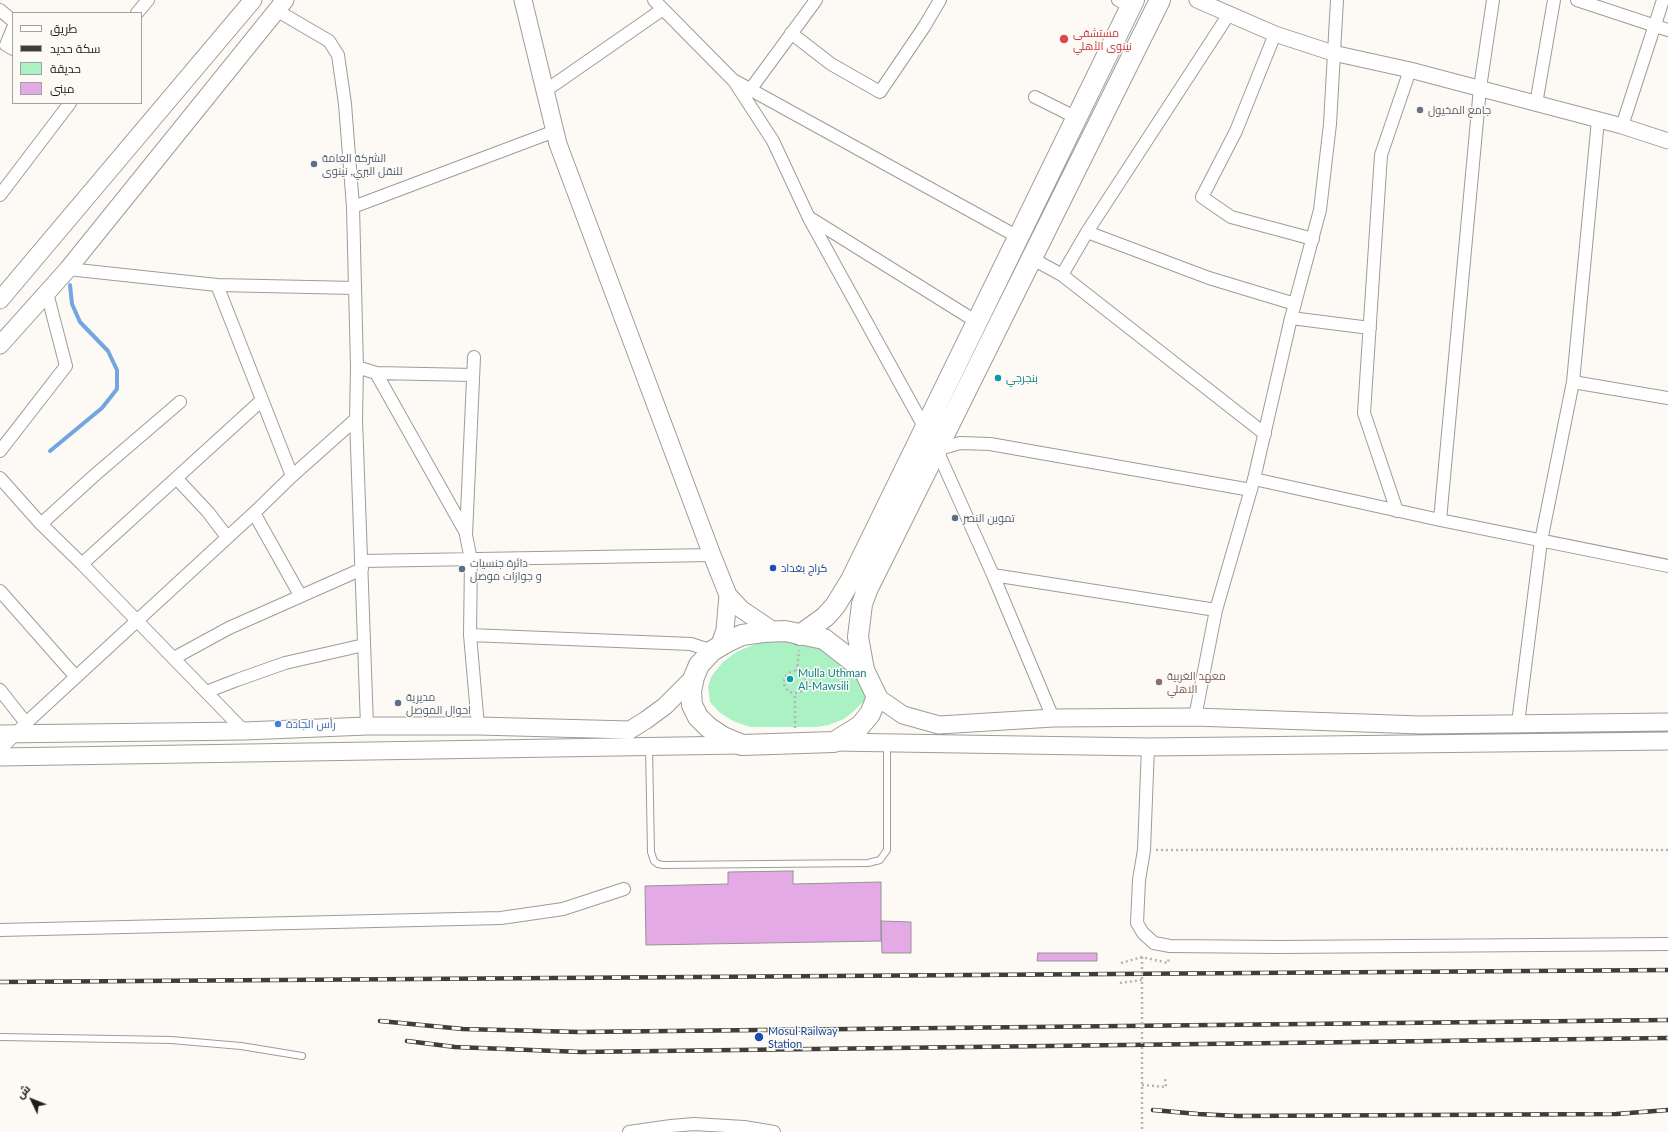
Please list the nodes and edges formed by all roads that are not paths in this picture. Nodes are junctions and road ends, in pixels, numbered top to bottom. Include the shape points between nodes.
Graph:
1 (148, 0) edge
2 (253, 0) edge
3 (523, 0) edge
4 (654, 0) edge
5 (816, 0) edge
6 (940, 0) edge
7 (1160, 0) edge
8 (1197, 0) edge
9 (1337, 0) edge
10 (1493, 0) edge
11 (1554, 0) edge
12 (1577, 0) edge
13 (1663, 0) edge
14 (1128, 2) edge
15 (280, 5) edge
16 (0, 10) edge
17 (663, 10) junction
18 (139, 12) edge
19 (1229, 14) junction
20 (12, 20) edge
21 (1654, 27) junction
22 (1668, 30) edge
23 (12, 31) edge
24 (791, 34) junction
25 (1276, 34) junction
26 (6, 49) edge
27 (1334, 53) junction
28 (1410, 70) junction
29 (734, 81) junction
30 (1480, 88) junction
31 (750, 90) junction
32 (545, 92) junction
33 (1035, 98) dead end
34 (69, 104) edge
35 (1536, 104) junction
36 (1077, 118) junction
37 (1598, 120) junction
38 (1622, 126) junction
39 (555, 130) junction
40 (1668, 141) edge
41 (0, 195) edge
42 (353, 207) junction
43 (809, 218) junction
44 (1087, 232) junction
45 (1018, 237) junction
46 (1313, 238) junction
47 (1031, 258) junction
48 (68, 269) junction
49 (1062, 275) junction
50 (217, 285) junction
51 (355, 288) junction
52 (47, 293) junction
53 (0, 300) edge
54 (1295, 304) junction
55 (1291, 318) junction
56 (977, 322) junction
57 (1370, 328) junction
58 (0, 345) edge
59 (474, 357) dead end
60 (357, 368) junction
61 (376, 373) junction
62 (473, 375) junction
63 (1573, 382) junction
64 (1668, 398) edge
65 (262, 400) junction
66 (180, 402) dead end
67 (356, 419) junction
68 (925, 428) junction
69 (1265, 434) junction
70 (936, 450) junction
71 (0, 451) edge
72 (292, 476) junction
73 (0, 478) edge
74 (177, 479) junction
75 (1253, 485) junction
76 (1397, 510) junction
77 (254, 513) junction
78 (1440, 520) junction
79 (41, 524) junction
80 (466, 534) junction
81 (228, 537) junction
82 (1541, 541) junction
83 (712, 555) junction
84 (471, 560) junction
85 (82, 564) junction
86 (362, 565) junction
87 (1668, 566) edge
88 (993, 575) junction
89 (0, 590) edge
90 (300, 595) junction
91 (728, 595) junction
92 (1216, 610) junction
93 (136, 621) junction
94 (775, 632) junction
95 (470, 634) junction
96 (800, 635) junction
97 (364, 645) junction
98 (716, 649) junction
99 (174, 658) junction
100 (864, 670) junction
101 (76, 677) junction
102 (694, 677) junction
103 (0, 690) edge
104 (206, 692) junction
105 (877, 697) junction
106 (1194, 717) junction
107 (1053, 718) junction
108 (1668, 722) edge
109 (1518, 723) junction
110 (367, 726) junction
111 (478, 726) junction
112 (14, 731) edge
113 (244, 731) junction
114 (1668, 741) edge
115 (834, 742) junction
116 (887, 744) junction
117 (742, 745) junction
118 (648, 746) junction
119 (1148, 747) junction
120 (0, 750) edge
121 (0, 757) edge
122 (624, 889) dead end
123 (0, 930) edge
124 (1668, 944) edge
125 (0, 1037) edge
126 (302, 1056) dead end
127 (744, 1129) edge
128 (630, 1132) edge
129 (774, 1132) edge

1 - 18 street
2 - 53 main road
3 - 32 main road
4 - 17 street
5 - 24 street
6 - 24 street via 880,92 831,64
7 - 47 main road
8 - 19 street
9 - 27 street
10 - 30 street
11 - 35 street
12 - 21 street
13 - 21 street
14 - 36 main road
15 - 42 street via 329,41 338,54 345,104
15 - 48 main road
16 - 20 street
17 - 29 street
17 - 32 street
19 - 25 street
19 - 44 street
21 - 22 street
21 - 38 street
23 - 26 street
24 - 31 street
25 - 27 street
25 - 46 street via 1236,132 1202,197 1231,217
27 - 28 street
27 - 46 street via 1326,163 1320,210
28 - 30 street
28 - 57 street via 1381,155
29 - 31 street
29 - 43 street via 773,141
30 - 35 street
30 - 78 street
31 - 45 street
32 - 39 main road
33 - 36 street
34 - 41 street
35 - 37 street
36 - 45 main road
37 - 38 street
37 - 63 street
38 - 40 street
39 - 42 street
39 - 83 main road
42 - 51 street
43 - 56 street
43 - 68 street
44 - 49 street
44 - 54 street via 1209,278
45 - 56 main road
46 - 54 street
47 - 49 street
47 - 70 main road
48 - 50 street
48 - 52 main road
49 - 69 street
50 - 51 street
50 - 65 street
51 - 60 street
52 - 58 main road
52 - 71 street via 66,366
54 - 55 street
55 - 57 street
55 - 69 street
56 - 68 main road
57 - 76 street via 1364,413
59 - 62 street
60 - 61 street
60 - 67 street
61 - 62 street
61 - 80 street
62 - 80 street
63 - 64 street
63 - 82 street
65 - 72 street
65 - 74 street
66 - 79 street
67 - 72 street
67 - 86 street
68 - 70 street
68 - 96 main road via 844,593 825,617
69 - 75 street
70 - 75 street via 960,443 990,444
70 - 88 street
70 - 100 main road via 862,604 858,637
72 - 77 street
73 - 79 street
74 - 81 street
74 - 85 street
75 - 76 street
75 - 92 street
76 - 78 street
77 - 81 street
77 - 90 street
78 - 82 street
79 - 85 street
80 - 84 street
81 - 93 street
82 - 87 street
82 - 109 street
83 - 84 street
83 - 91 main road
84 - 86 street
84 - 95 street
85 - 93 street
86 - 90 street
86 - 97 street
88 - 92 street
88 - 107 street
89 - 101 street
90 - 99 street via 229,628
91 - 94 main road via 742,609
91 - 98 main road via 725,630
92 - 106 street
93 - 99 street
93 - 101 street
94 - 96 main road
94 - 98 main road via 742,636
95 - 98 street via 691,644
95 - 111 street
96 - 100 main road via 824,640
97 - 104 street via 285,663
97 - 110 street
98 - 102 main road via 699,665
99 - 104 street
100 - 105 main road
101 - 112 street
102 - 111 main road via 665,706 630,730
102 - 117 main road via 692,705 698,717 723,737
103 - 112 street
104 - 113 street
105 - 107 main road via 903,715 939,725
105 - 115 main road via 870,714 860,726
106 - 107 main road
106 - 109 main road via 1420,725
108 - 109 main road
110 - 111 main road
110 - 113 main road
112 - 113 main road
112 - 120 street
114 - 119 main road
115 - 116 main road
115 - 117 main road
116 - 118 lane via 887,844 884,855 874,862 663,865 654,861 651,852
116 - 119 main road
117 - 118 main road
118 - 121 main road
119 - 124 street via 1144,850 1139,880 1137,924 1154,943 1170,946
122 - 123 street via 563,909 501,918
125 - 126 lane via 171,1040 241,1046
127 - 128 street via 694,1124
127 - 129 street

